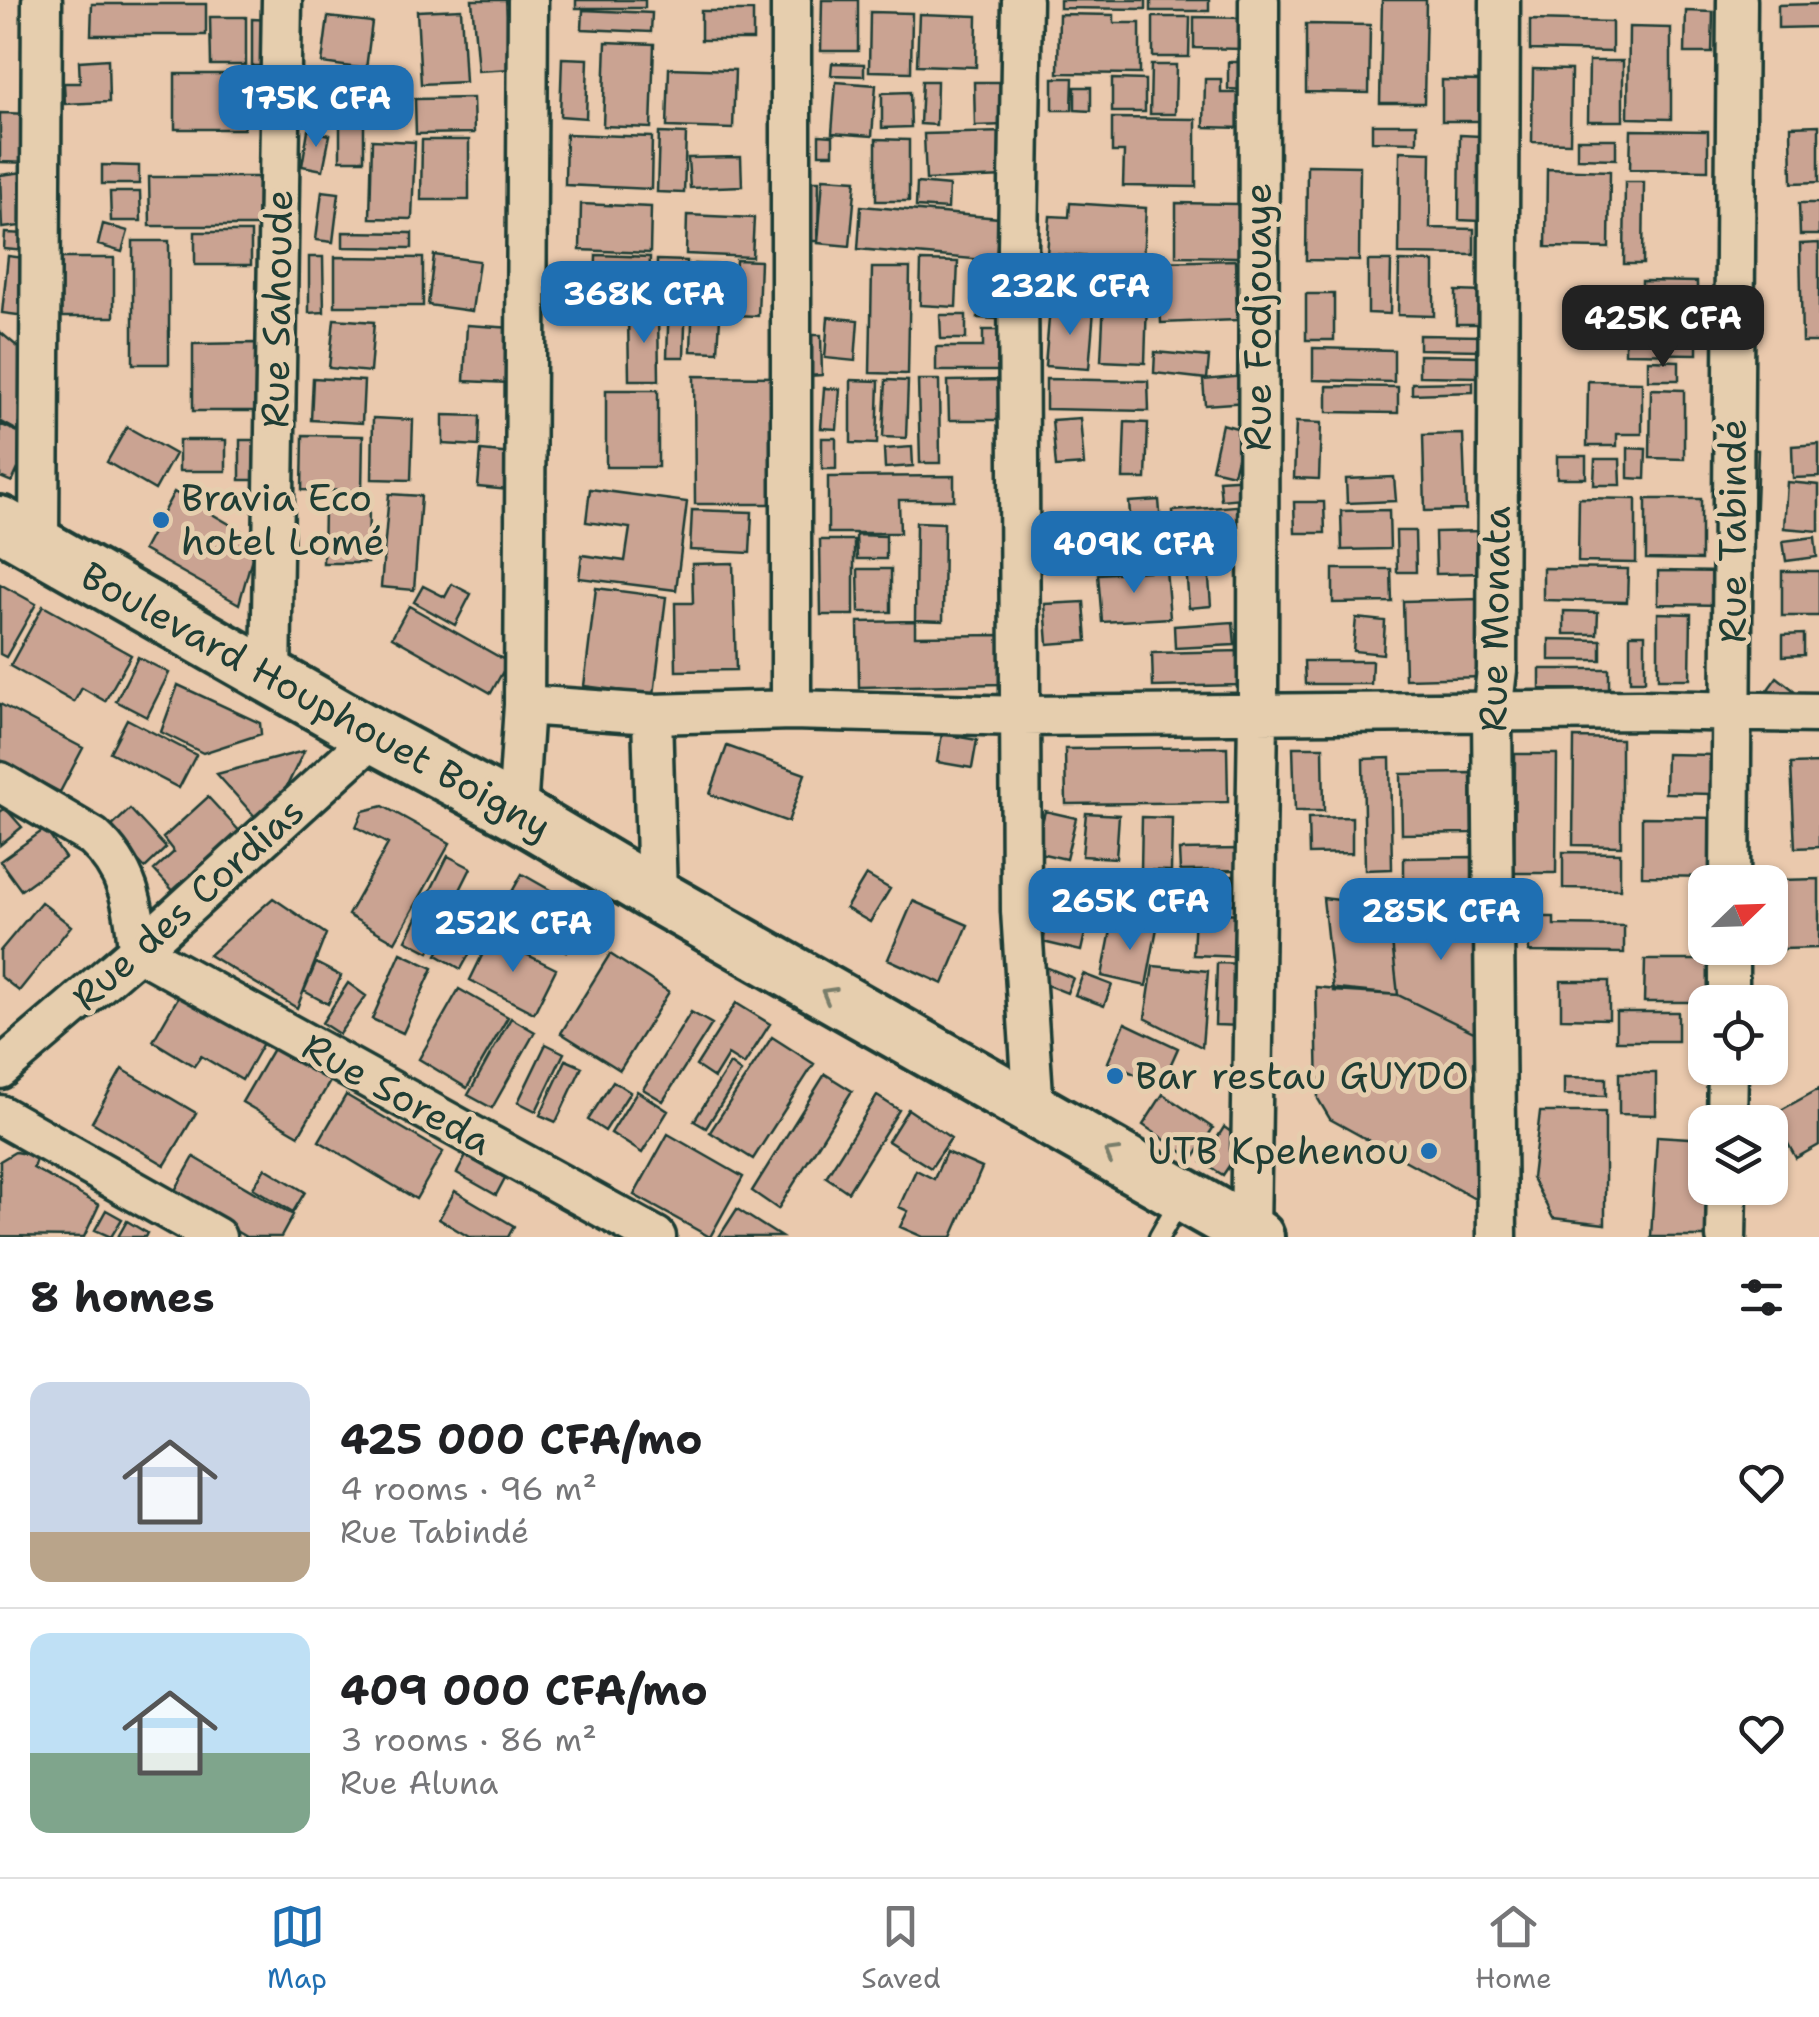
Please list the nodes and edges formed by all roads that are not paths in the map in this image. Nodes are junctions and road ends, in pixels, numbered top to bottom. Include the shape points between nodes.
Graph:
1 (42, 0) edge
2 (282, 0) edge
3 (528, 0) edge
4 (790, 0) edge
5 (1022, 0) edge
6 (1259, 0) edge
7 (1500, 0) edge
8 (1737, 0) edge
9 (19, 534) edge
10 (271, 678) junction
11 (524, 704) junction
12 (791, 710) junction
13 (1492, 713) junction
14 (1819, 713) edge
15 (652, 714) junction
16 (1732, 714) junction
17 (1258, 715) junction
18 (1022, 716) junction
19 (374, 736) junction
20 (0, 782) edge
21 (517, 813) junction
22 (1730, 865) edge
23 (657, 896) junction
24 (138, 951) junction
25 (0, 1069) edge
26 (1034, 1110) junction
27 (0, 1116) edge
28 (1727, 1205) edge
29 (1171, 1216) edge
30 (1253, 1235) edge
31 (216, 1237) edge
32 (656, 1237) edge
33 (1497, 1237) edge
34 (1726, 1237) edge

1 - 9 street
2 - 10 street, Rue Sahoude
3 - 11 street
4 - 12 street
5 - 18 street
6 - 17 street, Rue Fodjouaye
7 - 13 street, Rue Monata
8 - 16 street, Rue Tabindé
9 - 10 street, Boulevard Houphouet Boigny
10 - 19 street, Boulevard Houphouet Boigny
11 - 15 street
11 - 21 street
12 - 15 street
12 - 18 street
13 - 16 street
13 - 17 street
13 - 33 street, Rue Monata
14 - 16 street
15 - 23 street
16 - 22 street, Rue Tabindé
17 - 18 street
17 - 30 street, Rue Fodjouaye
18 - 26 street via 1021,911
19 - 21 street, Boulevard Houphouet Boigny
19 - 24 street, Rue des Cordias
20 - 24 street via 106,849 135,904
21 - 23 street, Boulevard Houphouet Boigny
26 -> 23 street, Boulevard Houphouet Boigny
24 - 25 street, Rue des Cordias
24 - 32 street, Rue Soreda
29 -> 26 street, Boulevard Houphouet Boigny
27 - 31 street
28 - 34 street
29 - 30 street, Boulevard Houphouet Boigny

